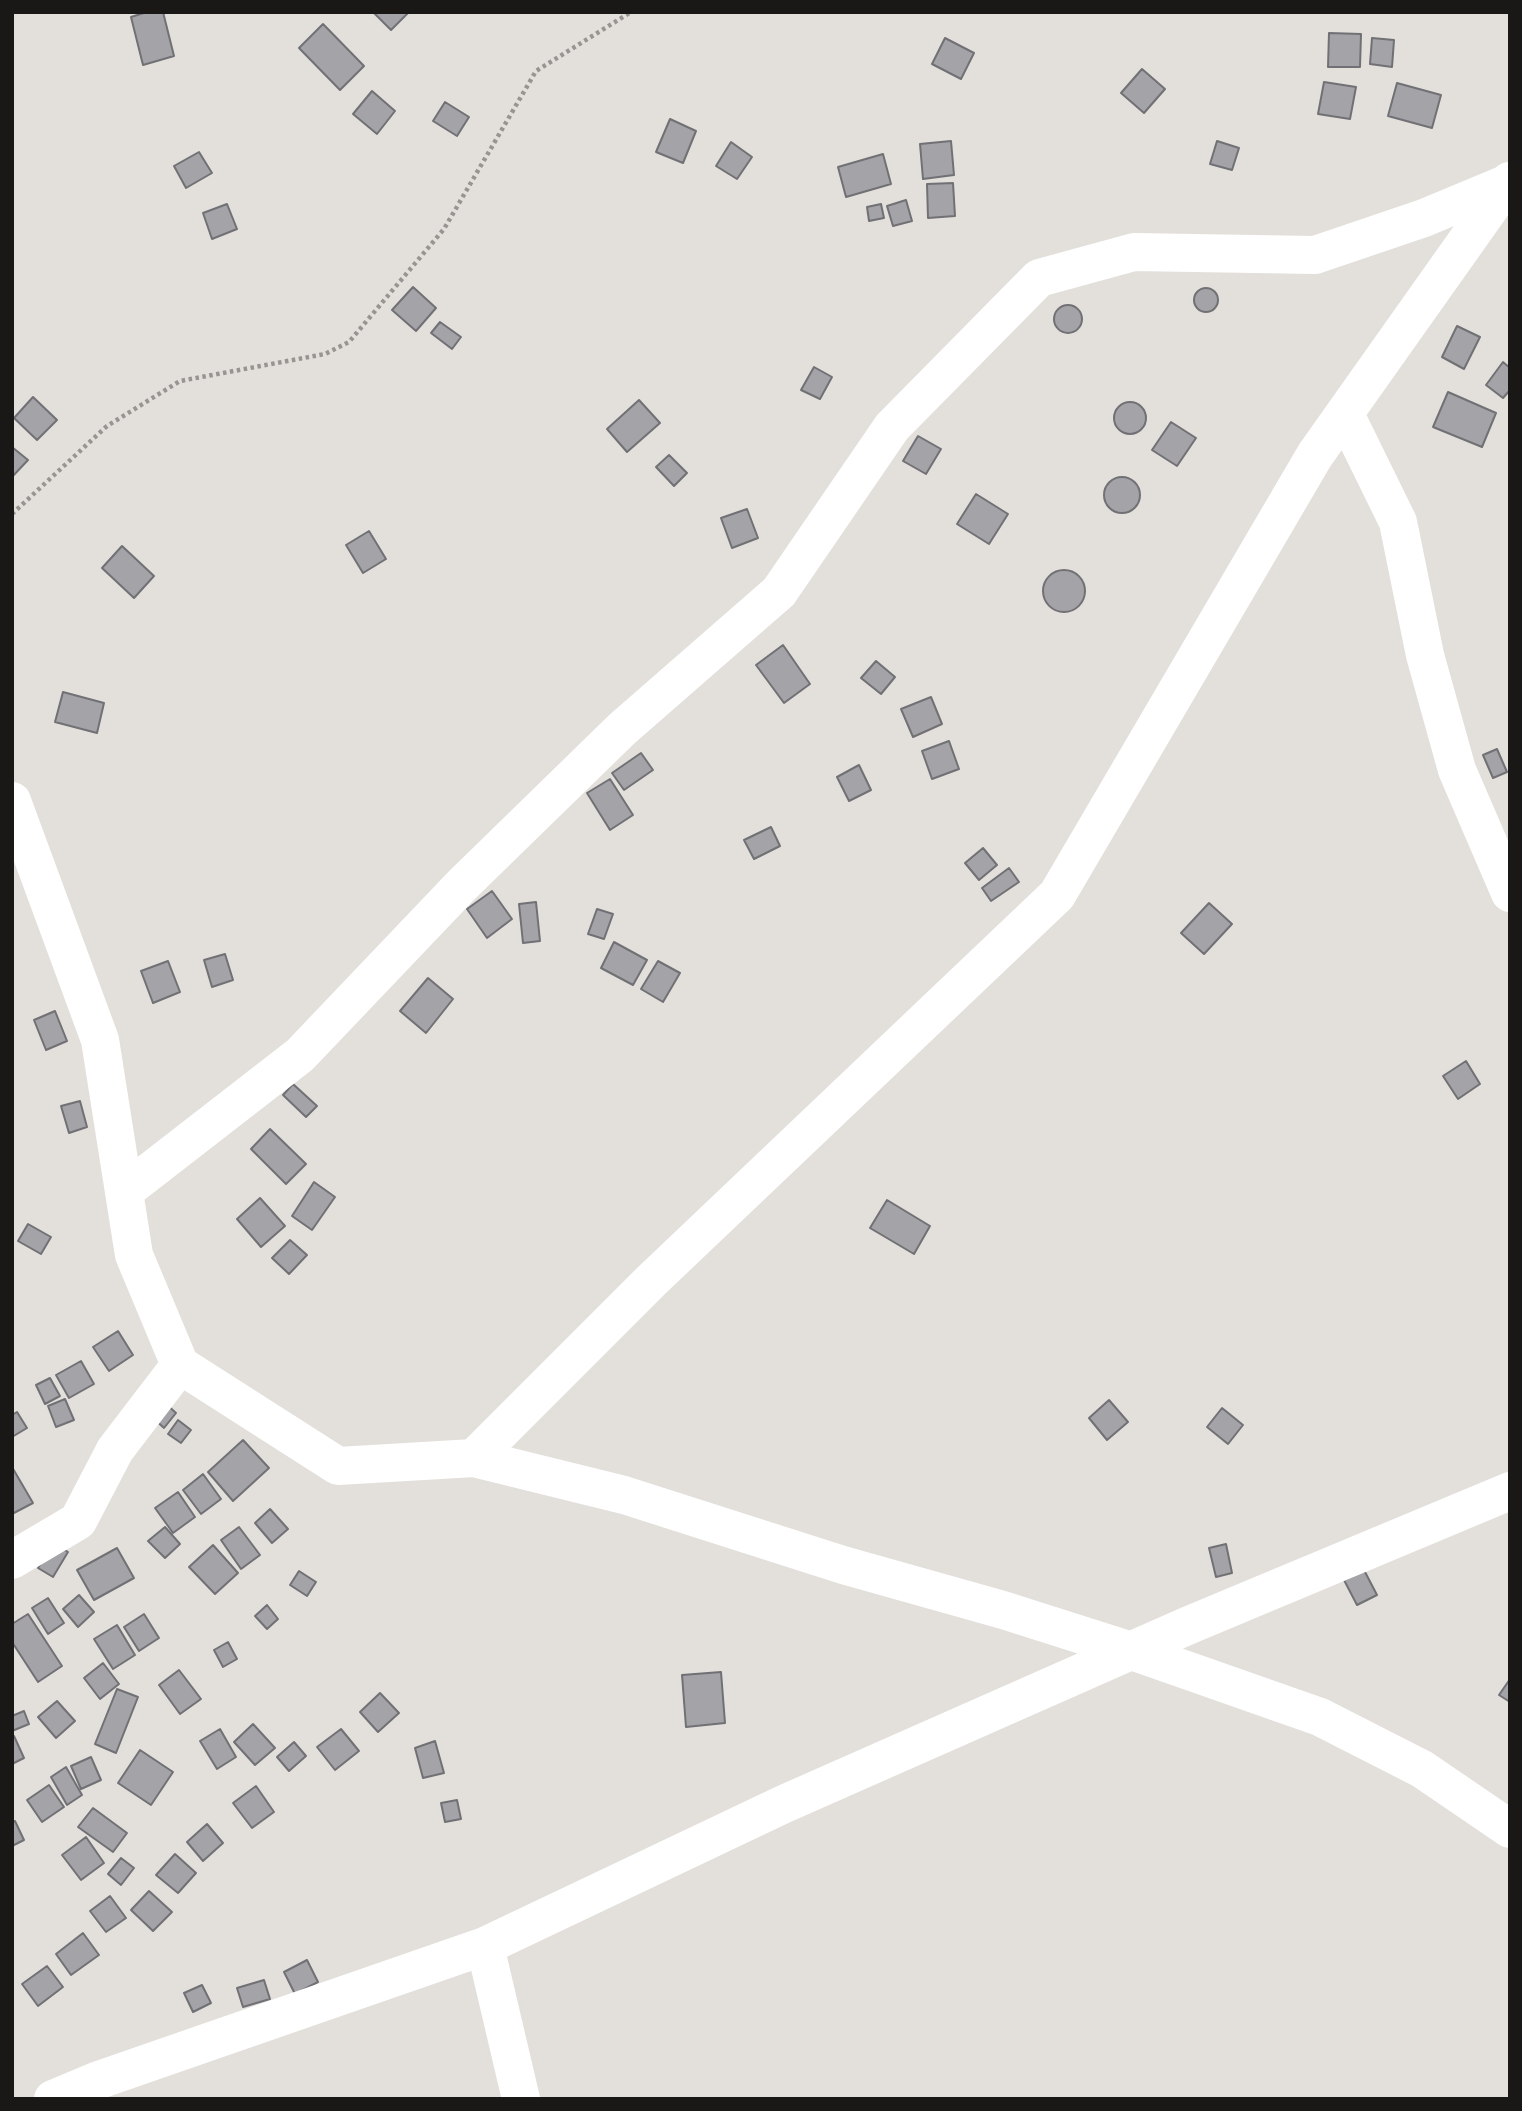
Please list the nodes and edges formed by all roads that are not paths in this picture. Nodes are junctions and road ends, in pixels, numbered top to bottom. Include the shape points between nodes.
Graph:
1 (1509, 181) edge
2 (1497, 226) edge
3 (1345, 414) junction
4 (12, 801) edge
5 (23, 876) edge
6 (1510, 893) edge
7 (126, 1190) junction
8 (180, 1366) junction
9 (474, 1458) junction
10 (1510, 1490) edge
11 (12, 1560) edge
12 (1132, 1651) junction
13 (1510, 1829) edge
14 (485, 1947) junction
15 (100, 2090) edge
16 (53, 2099) edge
17 (521, 2099) edge

1 - 2 street
1 - 7 street via 1424,218 1315,255 1135,252 1039,278 892,426 779,592 622,729 462,886 300,1055
2 - 3 street
3 - 6 street via 1398,523 1425,655 1457,770
3 - 9 street via 1315,455 1057,895 650,1281
4 - 5 street
5 - 7 street via 100,1040
7 - 8 street via 134,1255
8 - 9 street via 338,1466
8 - 11 street via 116,1450 78,1521
9 - 12 street via 624,1495
10 - 12 street
12 - 13 street via 1320,1717 1422,1769
12 - 14 street via 796,1798
14 - 15 street
14 - 17 street
15 - 16 street

